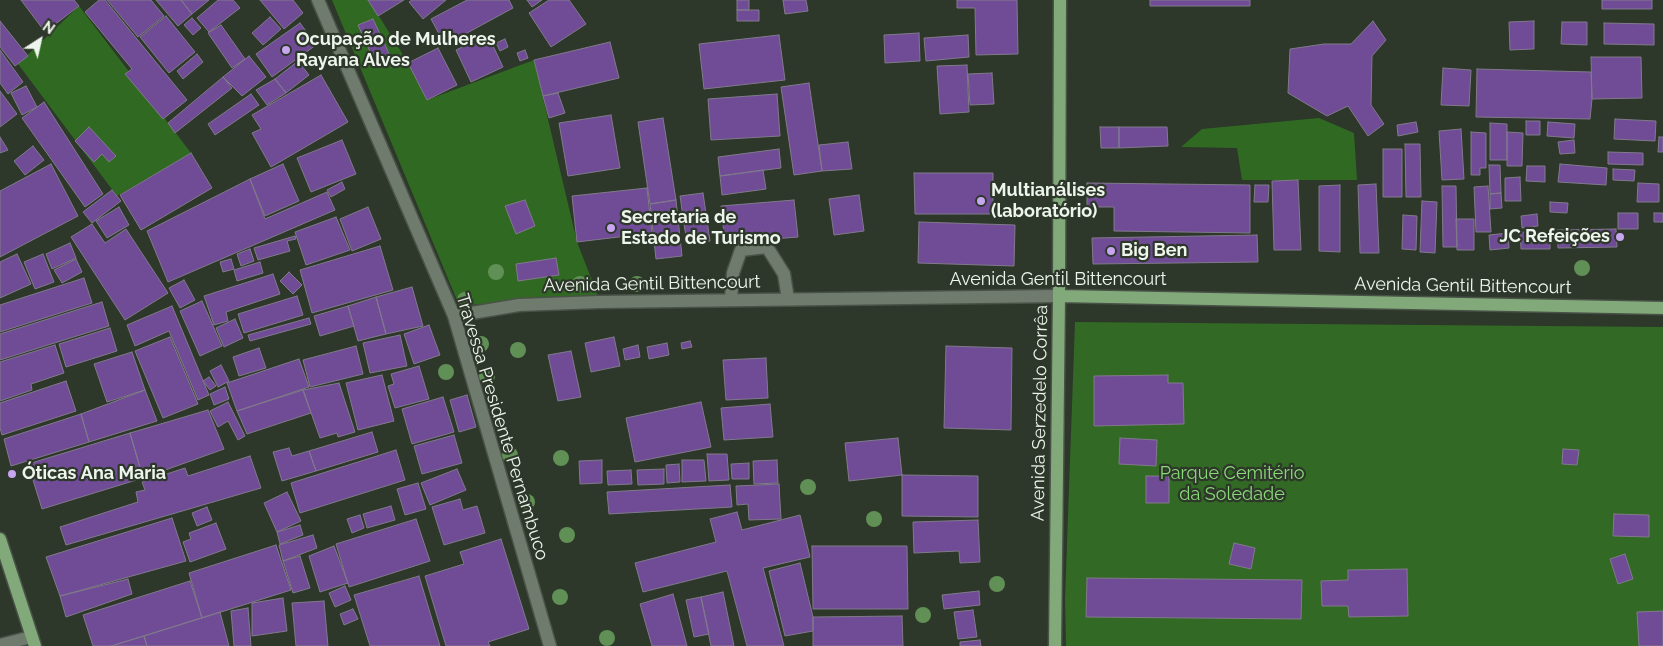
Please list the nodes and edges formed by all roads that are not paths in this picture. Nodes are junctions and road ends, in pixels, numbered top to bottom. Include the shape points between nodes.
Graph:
1 (318, 0) edge
2 (1060, 0) edge
3 (1059, 296) junction
4 (731, 299) junction
5 (788, 299) junction
6 (1663, 308) edge
7 (454, 316) junction
8 (0, 540) edge
9 (33, 641) edge
10 (0, 645) edge
11 (550, 646) edge
12 (1055, 646) edge

1 - 7 street, Travessa Presidente Pernambuco
2 - 3 main road, Avenida Serzedelo Corrêa
3 - 5 street, Avenida Gentil Bittencourt
3 - 6 main road, Avenida Gentil Bittencourt
3 - 12 main road, Avenida Serzedelo Corrêa
4 - 5 street, Avenida Gentil Bittencourt
4 - 5 street via 733,273 741,250 767,248 784,274
4 - 7 street, Avenida Gentil Bittencourt via 519,305
7 - 11 street, Travessa Presidente Pernambuco
8 - 9 main road
9 - 10 street

